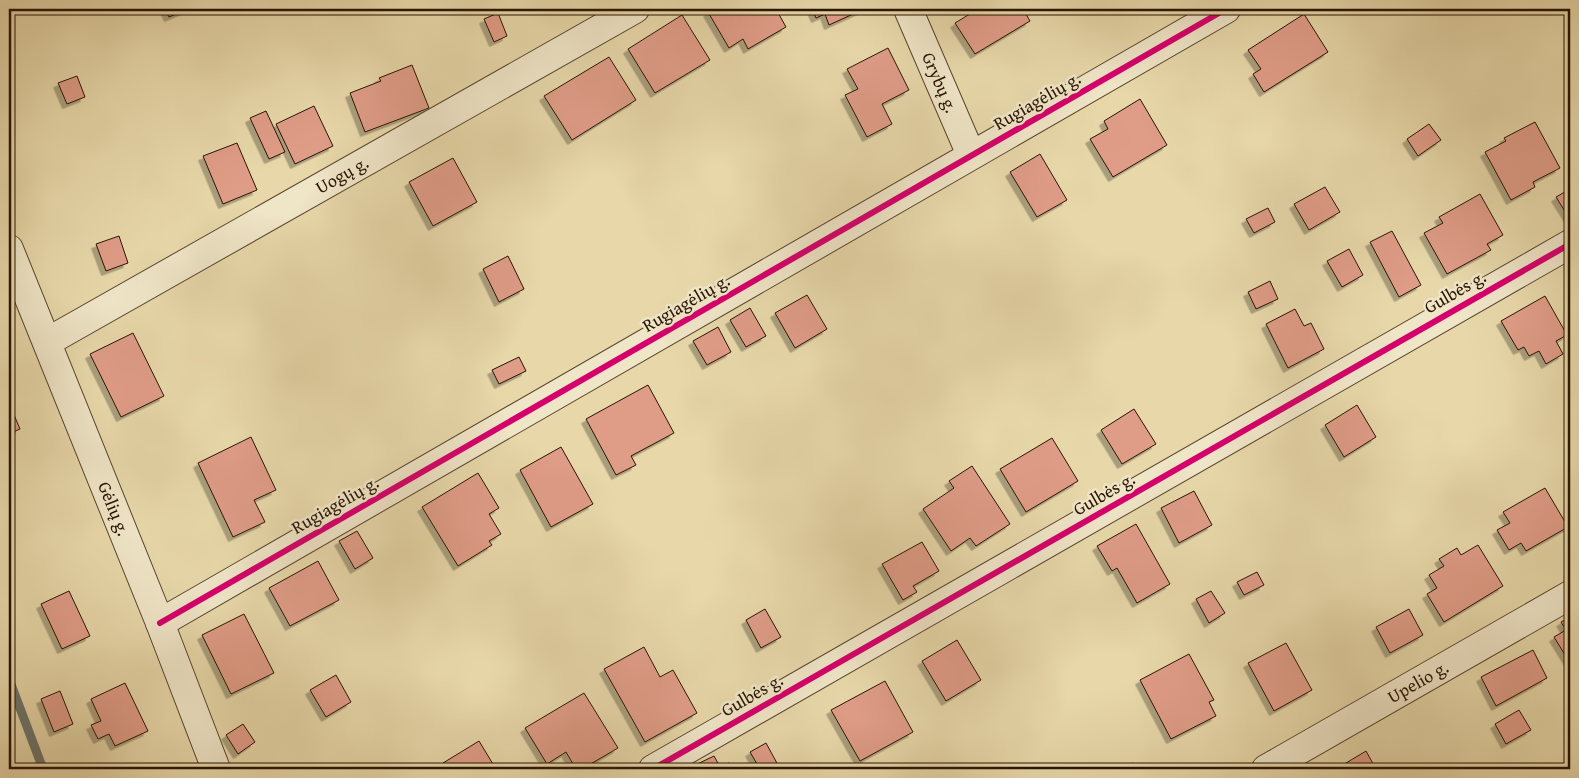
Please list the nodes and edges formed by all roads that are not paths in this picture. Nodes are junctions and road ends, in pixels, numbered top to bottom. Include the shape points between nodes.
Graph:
1 (635, 9) edge
2 (908, 9) edge
3 (1226, 9) edge
4 (971, 155) junction
5 (1570, 244) edge
6 (9, 249) edge
7 (47, 342) junction
8 (1570, 595) edge
9 (160, 623) junction
10 (216, 769) edge
11 (653, 769) edge
12 (1266, 769) edge

1 - 7 street, Uogų g.
2 - 4 street, Grybų g.
3 - 4 street, Rugiagėlių g.
4 - 9 street, Rugiagėlių g.
5 - 11 street, Gulbės g.
6 - 7 street, Gėlių g.
7 - 9 street, Gėlių g.
8 - 12 street, Upelio g.
9 - 10 street, Gėlių g.

